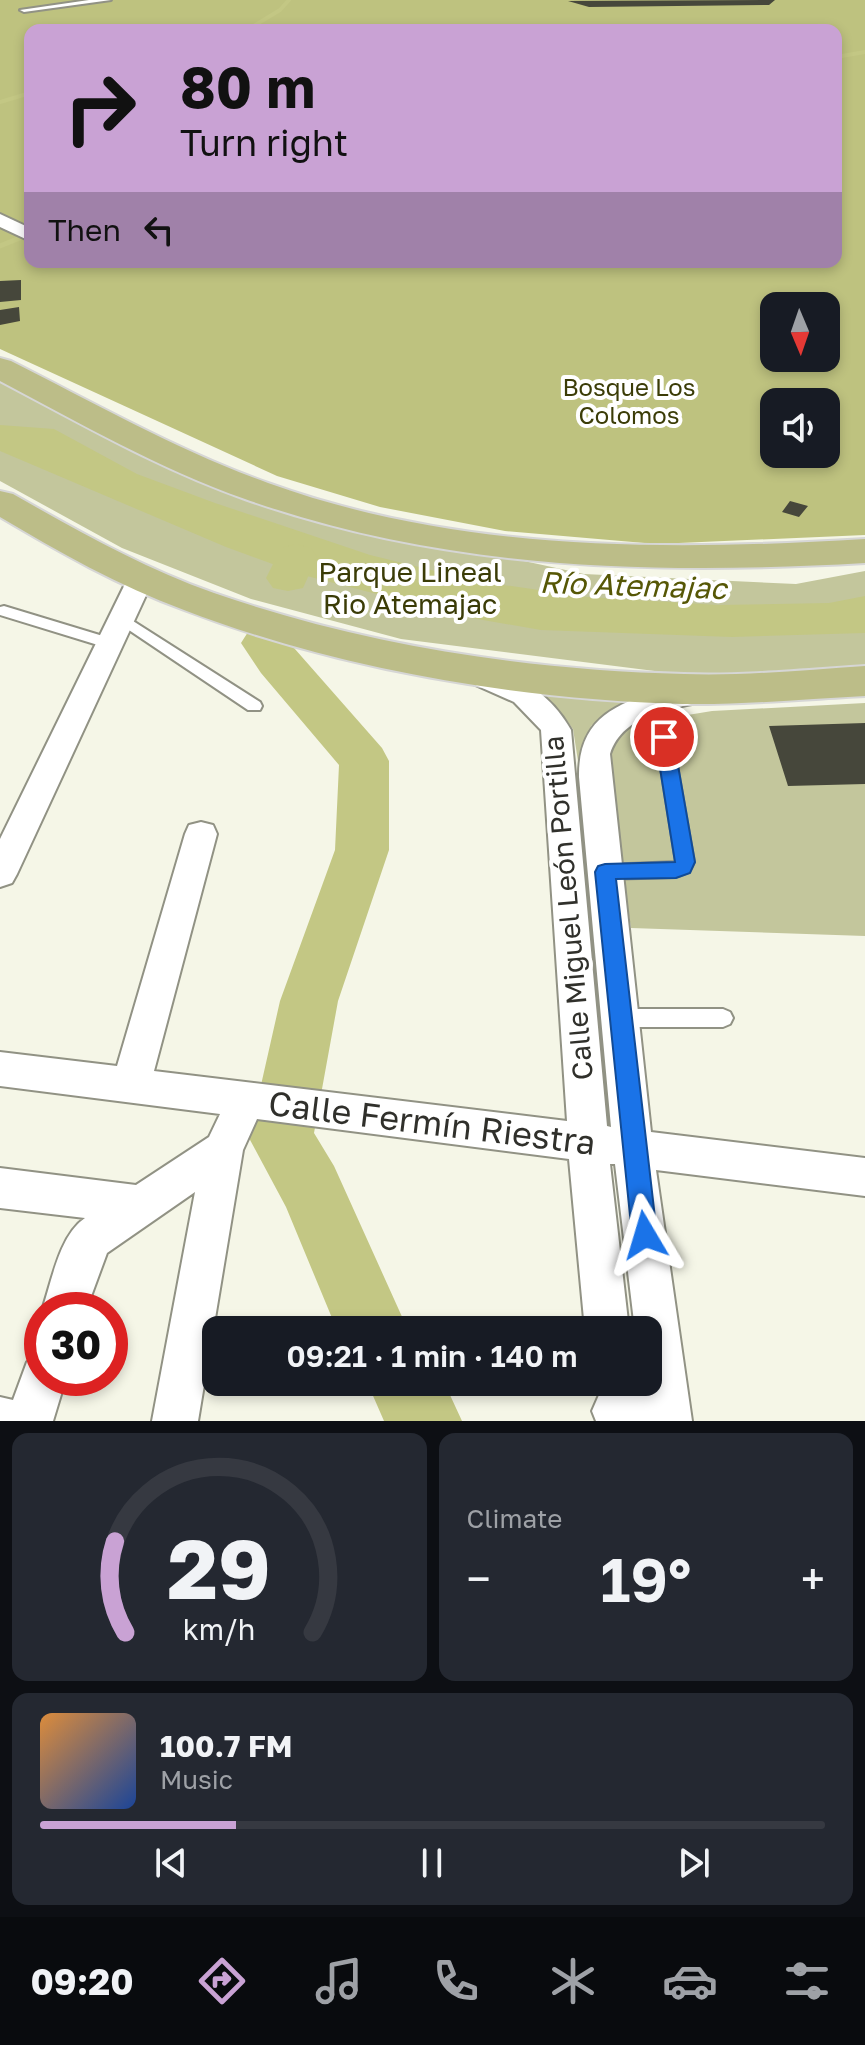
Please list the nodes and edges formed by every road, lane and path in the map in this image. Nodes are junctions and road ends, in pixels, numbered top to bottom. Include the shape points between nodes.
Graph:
1 (107, 0) edge
2 (24, 10) dead end
3 (0, 220) edge
4 (24, 232) edge
5 (0, 368) edge
6 (0, 502) edge
7 (865, 551) edge
8 (141, 578) junction
9 (4, 611) dead end
10 (116, 632) junction
11 (430, 660) junction
12 (865, 681) edge
13 (733, 688) junction
14 (254, 706) dead end
15 (664, 737) dead end
16 (578, 777) junction
17 (201, 834) dead end
18 (605, 872) junction
19 (0, 874) edge
20 (620, 1018) junction
21 (723, 1018) dead end
22 (0, 1069) edge
23 (131, 1086) junction
24 (246, 1101) junction
25 (588, 1142) junction
26 (633, 1147) junction
27 (223, 1150) junction
28 (865, 1177) edge
29 (0, 1188) edge
30 (140, 1205) junction
31 (70, 1292) edge
32 (606, 1316) edge
33 (38, 1396) edge
34 (614, 1405) edge
35 (668, 1415) edge
36 (0, 1420) edge
37 (7, 1421) edge
38 (30, 1421) edge
39 (175, 1421) edge

1 - 2 lane
3 - 4 street
5 - 7 main road via 184,461 258,492 412,533 605,557 766,558
6 - 8 main road
8 - 10 street
8 - 11 main road via 250,618
9 - 10 lane
10 - 14 lane
10 - 19 street
11 - 13 main road via 572,681
11 - 16 street, Calle Miguel León Portilla via 530,696 547,712
12 - 13 main road
13 - 16 street, Calle Miguel León Portilla via 678,696 625,716 606,730
15 - 18 lane via 683,867
16 - 18 street, Calle Miguel León Portilla
16 - 25 street, Calle Miguel León Portilla
17 - 23 street
18 - 20 street, Calle Miguel León Portilla
20 - 21 lane
20 - 26 street, Calle Miguel León Portilla
22 - 23 street, Calle Fermín Riestra
23 - 24 street, Calle Fermín Riestra
24 - 25 street, Calle Fermín Riestra
24 - 27 street
25 - 26 street, Calle Fermín Riestra
25 - 32 street, Calle Miguel León Portilla
26 - 28 street, Calle Fermín Riestra
26 - 35 street, Calle Miguel León Portilla
27 - 30 street
27 - 39 street
29 - 30 street
30 - 31 street via 92,1238
33 - 38 street
34 - 35 street
36 - 37 street

